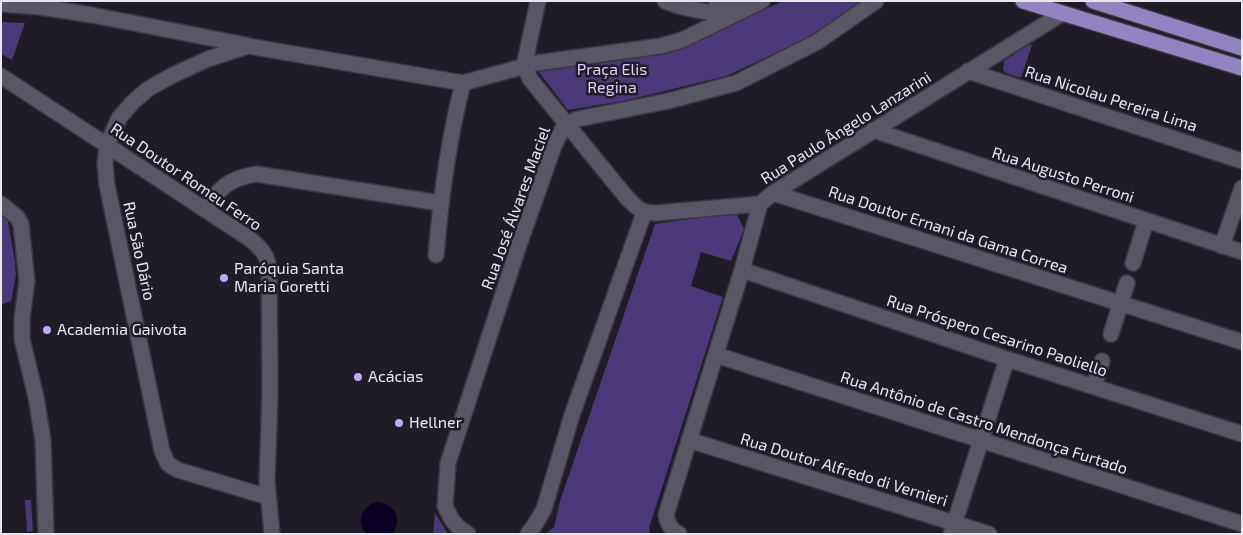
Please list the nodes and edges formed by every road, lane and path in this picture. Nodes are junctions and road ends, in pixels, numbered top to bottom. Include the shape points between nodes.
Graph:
1 (538, 1) edge
2 (665, 1) edge
3 (716, 1) edge
4 (876, 1) edge
5 (1023, 1) edge
6 (1093, 1) edge
7 (1, 4) edge
8 (756, 4) edge
9 (1063, 13) junction
10 (731, 15) junction
11 (248, 46) junction
12 (1242, 48) edge
13 (524, 66) junction
14 (1242, 68) edge
15 (968, 71) junction
16 (1, 76) edge
17 (463, 83) junction
18 (565, 124) junction
19 (873, 130) junction
20 (107, 145) junction
21 (1242, 161) edge
22 (1242, 188) edge
23 (773, 193) junction
24 (440, 203) junction
25 (1, 204) edge
26 (760, 204) junction
27 (205, 210) junction
28 (644, 213) junction
29 (1146, 221) junction
30 (1222, 246) junction
31 (1242, 252) edge
32 (436, 255) dead end
33 (1133, 263) dead end
34 (742, 270) junction
35 (1127, 283) dead end
36 (1120, 303) junction
37 (1111, 334) dead end
38 (1242, 342) edge
39 (716, 354) junction
40 (1007, 358) junction
41 (1102, 360) dead end
42 (1094, 386) junction
43 (1242, 434) edge
44 (689, 440) junction
45 (981, 440) junction
46 (268, 497) junction
47 (1242, 524) edge
48 (952, 528) edge
49 (676, 532) edge
50 (46, 534) edge
51 (272, 534) edge
52 (468, 534) edge
53 (528, 534) edge
54 (989, 534) edge

1 - 13 street
2 - 10 street via 695,10
3 - 8 street
4 - 18 street, Rua José Álvares Maciel via 817,42 736,83
5 - 9 main road
6 - 12 main road
7 - 11 street via 40,6
8 - 10 street
9 - 14 main road
9 - 15 street, Rua Paulo Ângelo Lanzarini
10 - 13 street via 692,37 661,46
11 - 17 street
11 - 20 street via 208,59 148,89 119,118
13 - 17 street
13 - 18 street via 530,79
15 - 19 street, Rua Paulo Ângelo Lanzarini
15 - 21 street, Rua Nicolau Pereira Lima
16 - 20 street, Rua Doutor Romeu Ferro
17 - 24 street
18 - 28 street via 627,198
18 - 52 street, Rua José Álvares Maciel via 522,236 448,463 445,506 452,520
19 - 23 street, Rua Paulo Ângelo Lanzarini
19 - 29 street, Rua Augusto Perroni
20 - 27 street, Rua Doutor Romeu Ferro
20 - 46 street, Rua São Dário via 107,185 165,459 178,470
22 - 30 street
23 - 26 street, Rua Paulo Ângelo Lanzarini
23 - 36 street, Rua Doutor Ernani da Gama Correa
24 - 27 street via 256,174 223,186
24 - 32 street
25 - 50 street via 17,216 21,224 27,281 22,339 43,440
26 - 28 street
26 - 34 street, Rua Paulo Ângelo Lanzarini
27 - 46 street, Rua Doutor Romeu Ferro via 250,239 268,261
28 - 53 street via 572,415 544,508
29 - 30 street, Rua Augusto Perroni
29 - 33 street
30 - 31 street, Rua Augusto Perroni
34 - 39 street, Rua Paulo Ângelo Lanzarini
34 - 40 street, Rua Próspero Cesarino Paoliello
35 - 36 street
36 - 37 street
36 - 38 street, Rua Doutor Ernani da Gama Correa
39 - 44 street, Rua Paulo Ângelo Lanzarini
39 - 45 street, Rua Antônio de Castro Mendonça Furtado
40 - 42 street, Rua Próspero Cesarino Paoliello
40 - 45 street
41 - 42 street
42 - 43 street, Rua Próspero Cesarino Paoliello
44 - 48 street, Rua Doutor Alfredo di Vernieri
44 - 49 street, Rua Paulo Ângelo Lanzarini via 666,515 668,524
45 - 47 street, Rua Antônio de Castro Mendonça Furtado
45 - 48 street
46 - 51 street, Rua Doutor Romeu Ferro
48 - 54 street, Rua Doutor Alfredo di Vernieri

